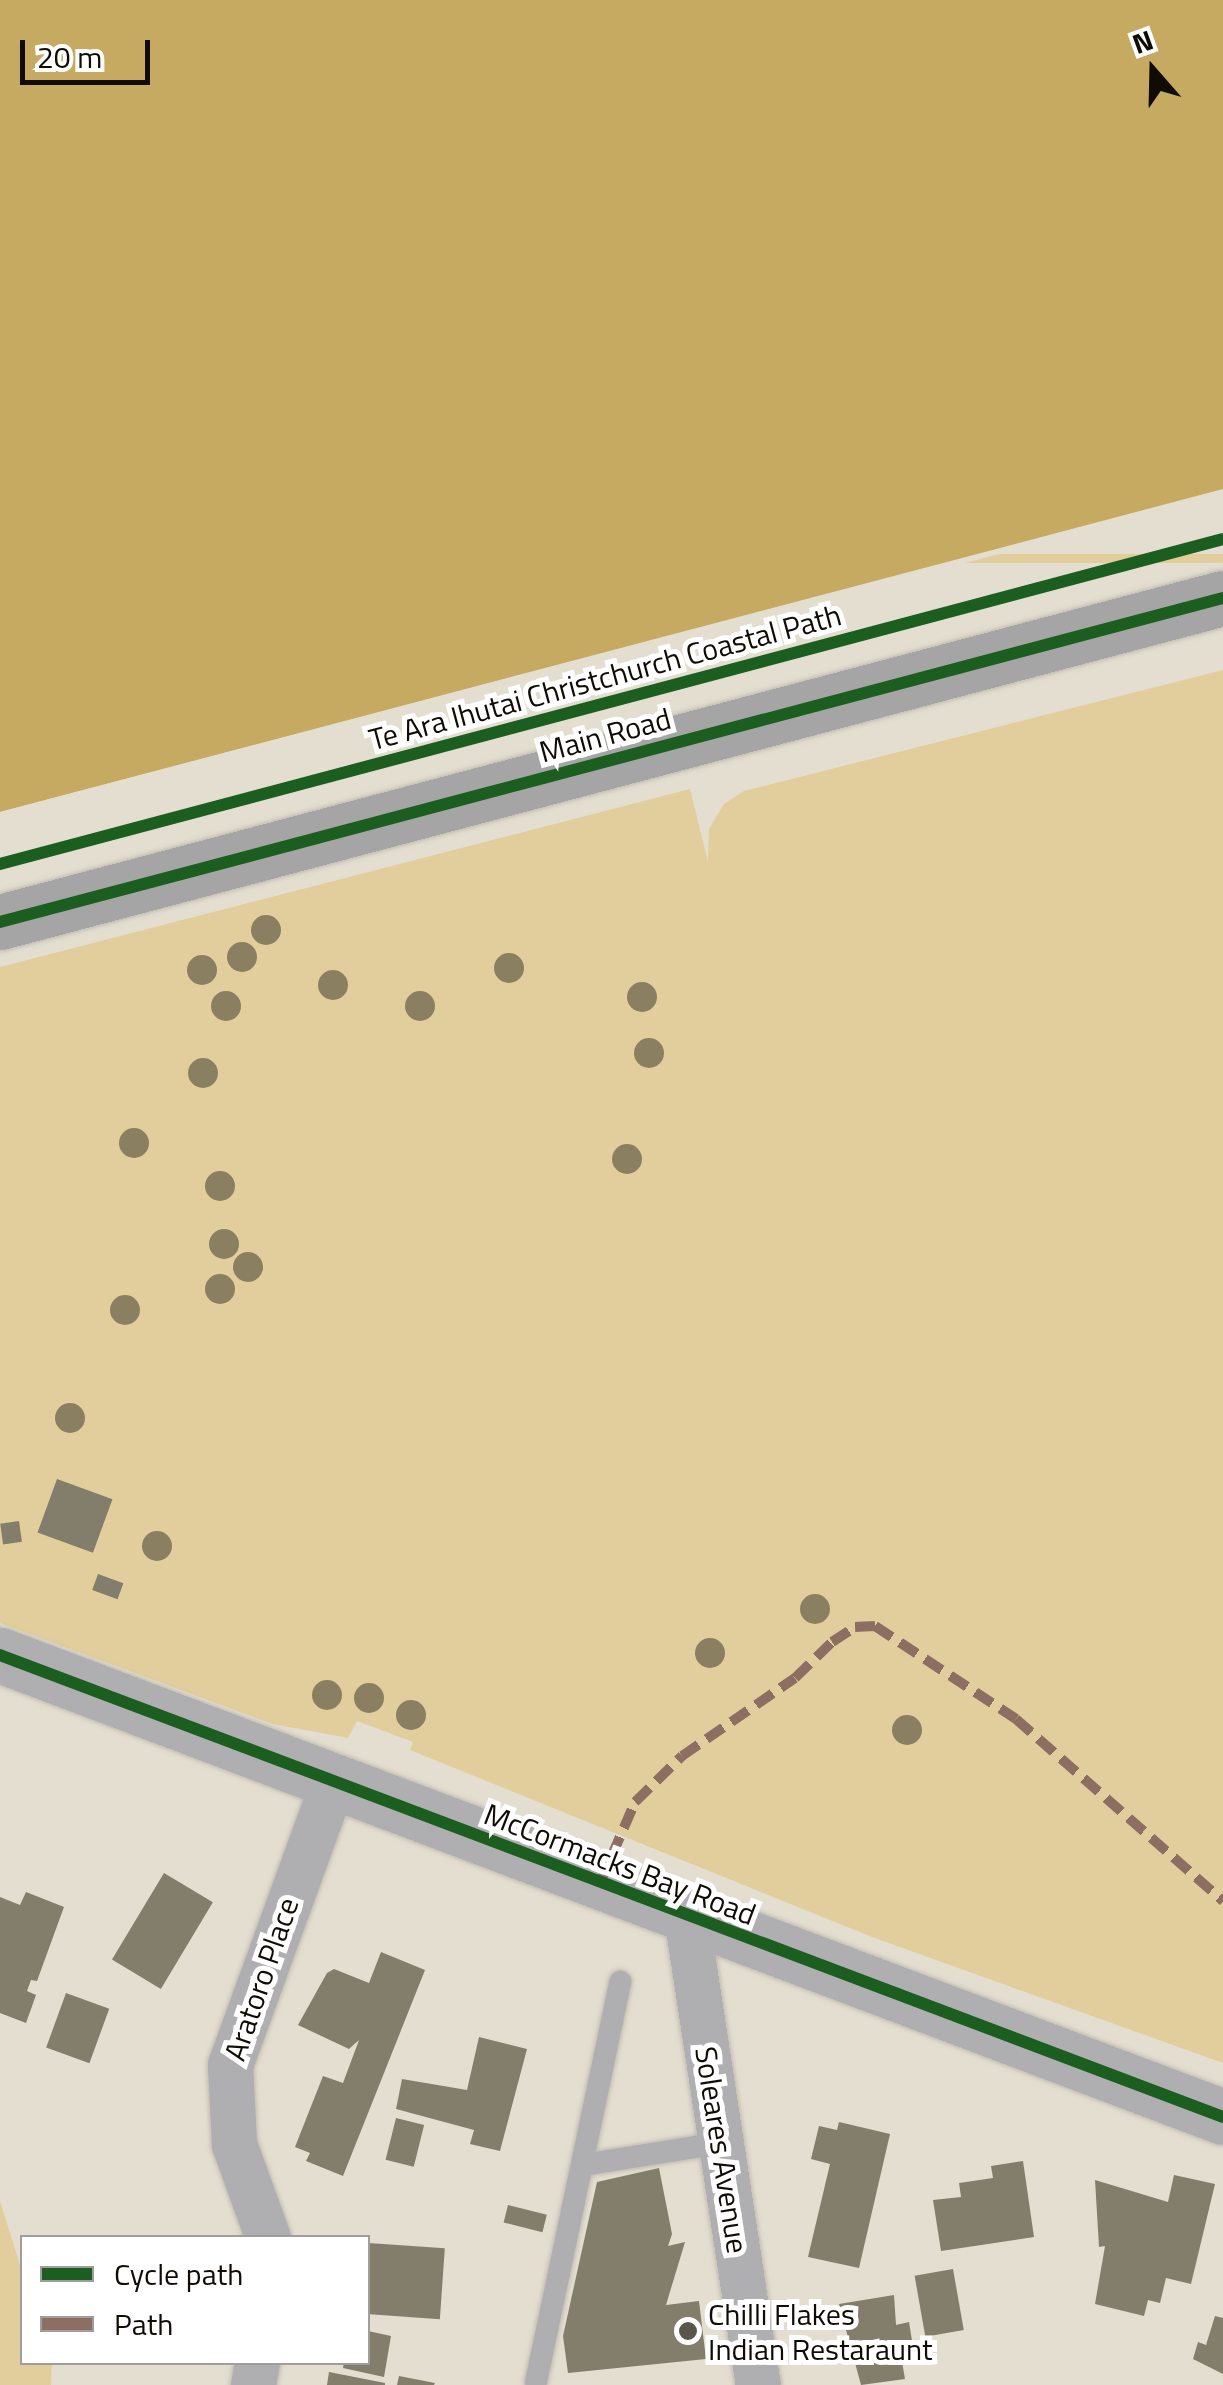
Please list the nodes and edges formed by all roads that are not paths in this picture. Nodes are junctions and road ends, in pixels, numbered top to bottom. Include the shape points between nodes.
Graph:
1 (1223, 598) edge
2 (0, 922) edge
3 (0, 1655) edge
4 (332, 1782) junction
5 (686, 1915) junction
6 (620, 1982) dead end
7 (1223, 2117) edge
8 (721, 2144) junction
9 (582, 2166) junction
10 (267, 2235) edge
11 (536, 2382) dead end
12 (758, 2385) edge

1 - 2 main road, Main Road
3 - 4 street, McCormacks Bay Road
4 - 5 street, McCormacks Bay Road
4 - 10 street, Aratoro Place via 230,2065 234,2144
5 - 7 street, McCormacks Bay Road
5 - 8 street, Soleares Avenue
6 - 9 lane
8 - 9 lane
8 - 12 street, Soleares Avenue
9 - 11 lane

